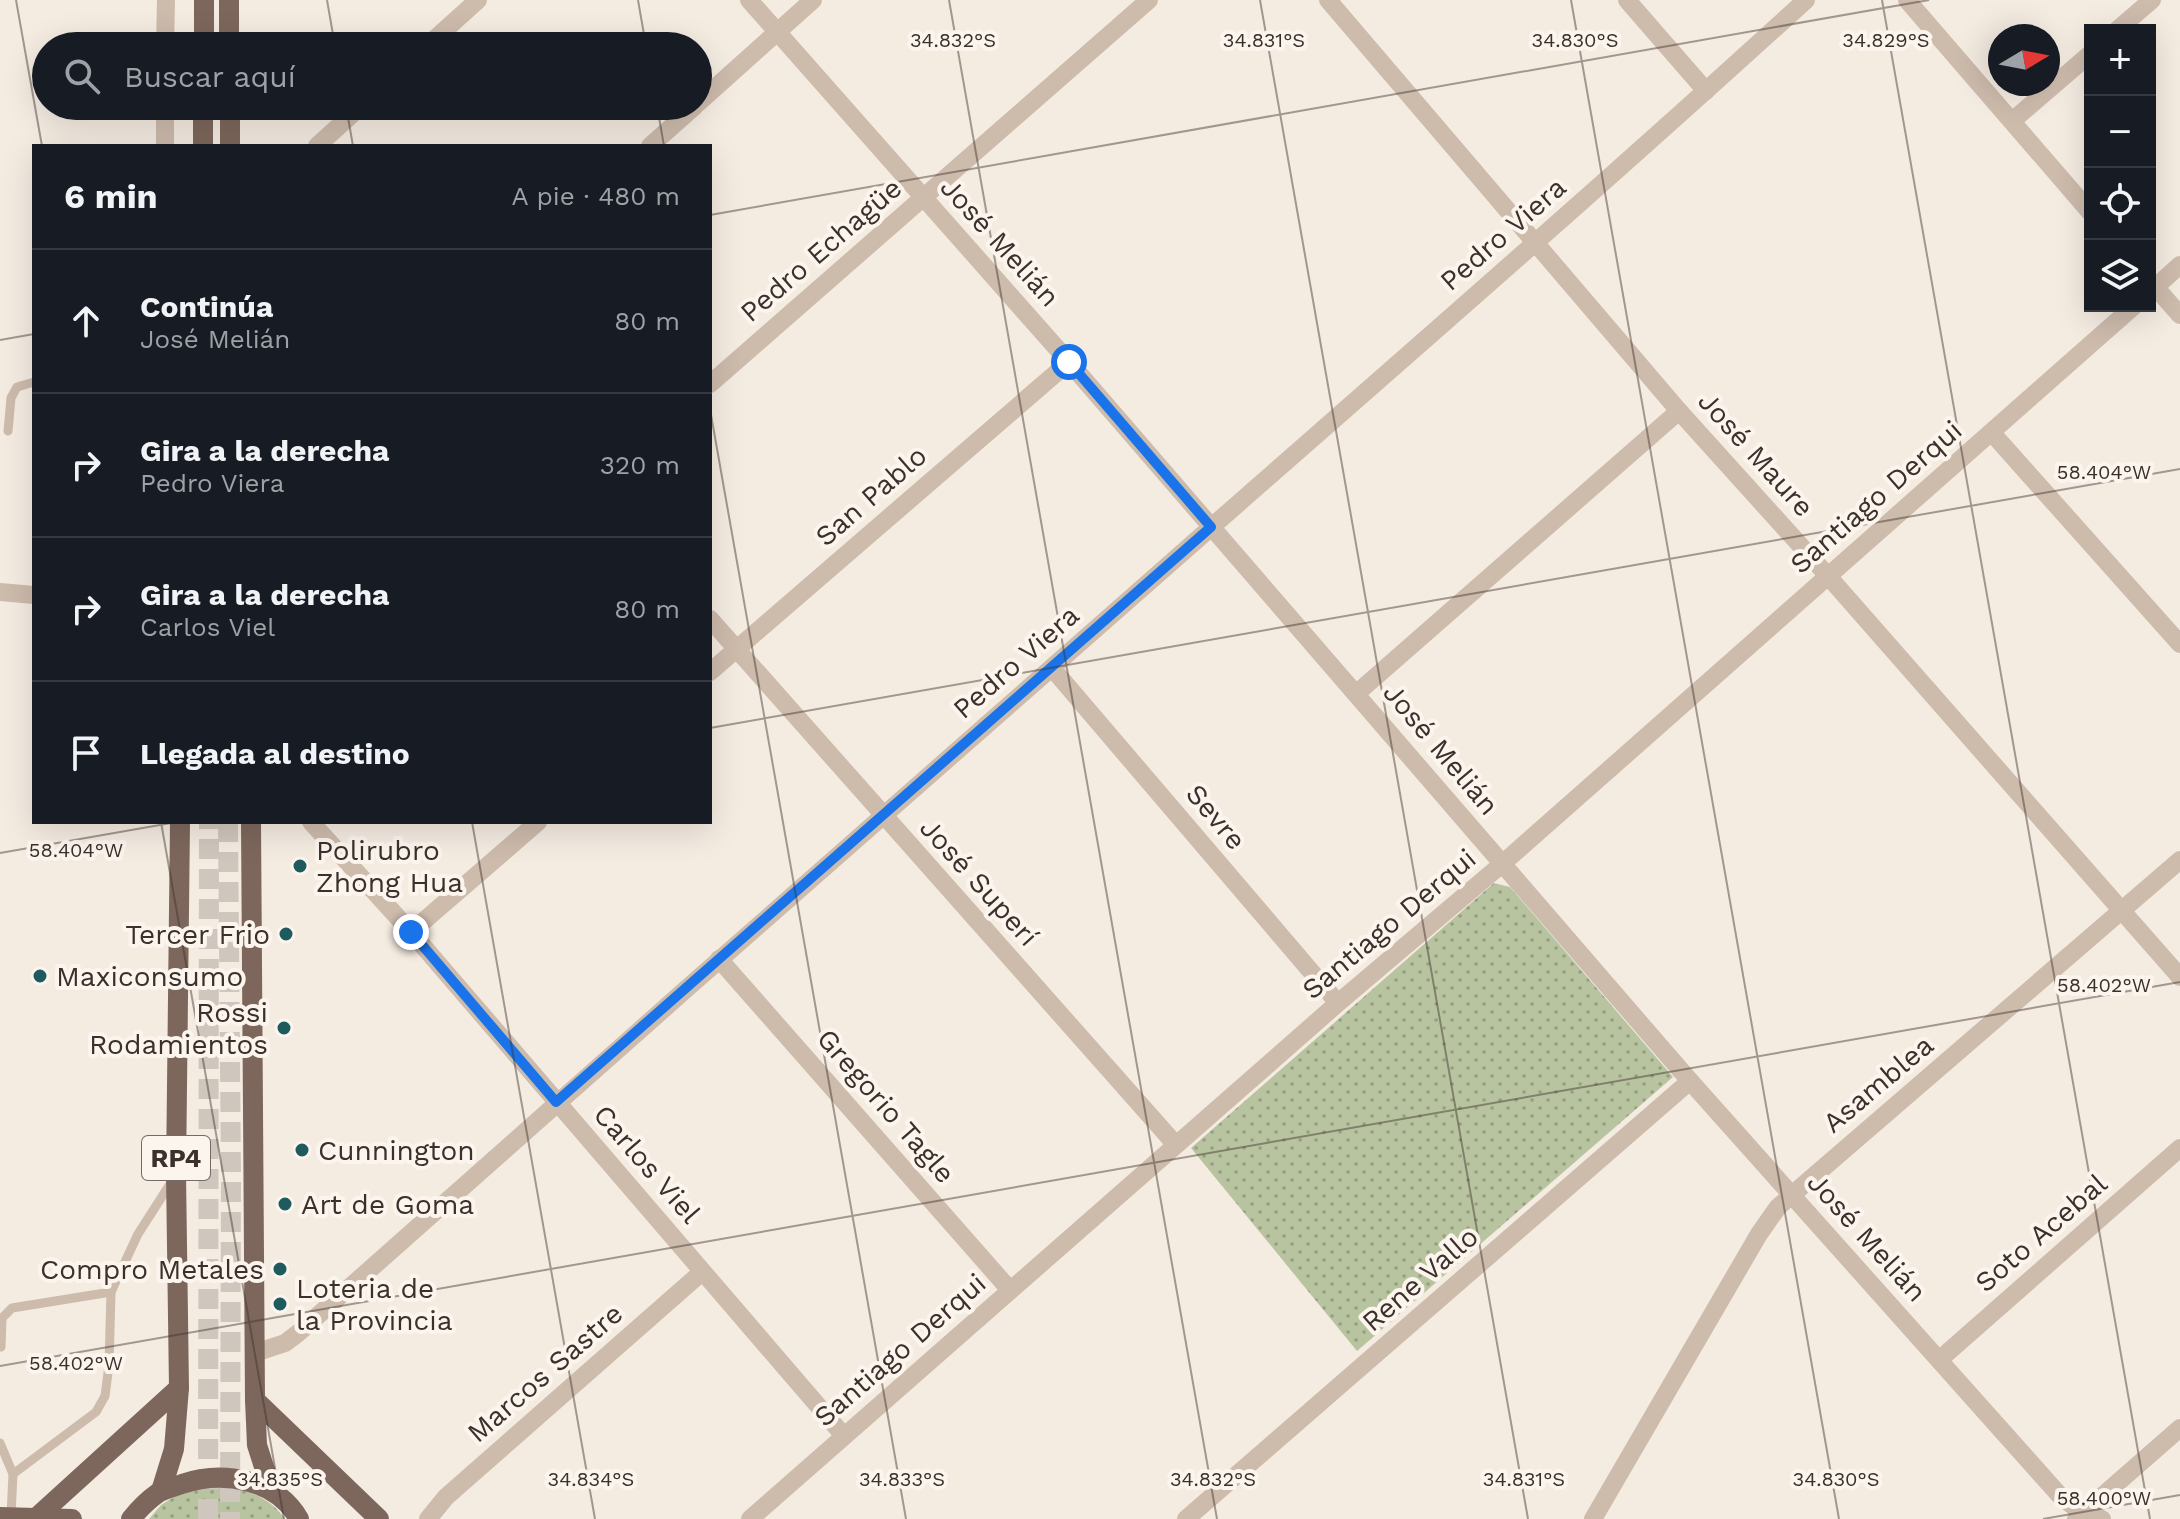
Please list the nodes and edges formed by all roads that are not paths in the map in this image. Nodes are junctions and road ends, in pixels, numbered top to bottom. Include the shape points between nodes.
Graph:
1 (166, 0) edge
2 (204, 0) edge
3 (229, 0) edge
4 (478, 0) edge
5 (749, 0) edge
6 (813, 0) edge
7 (1149, 0) edge
8 (1328, 0) edge
9 (1627, 0) edge
10 (1806, 0) edge
11 (1907, 0) edge
12 (2152, 0) edge
13 (2124, 24) edge
14 (165, 32) edge
15 (204, 32) edge
16 (229, 32) edge
17 (443, 32) edge
18 (777, 32) junction
19 (2084, 59) edge
20 (712, 91) edge
21 (1706, 91) junction
22 (165, 120) edge
23 (203, 120) edge
24 (230, 120) edge
25 (346, 120) edge
26 (679, 120) edge
27 (2012, 121) junction
28 (165, 144) edge
29 (203, 144) edge
30 (230, 144) edge
31 (319, 144) edge
32 (652, 144) edge
33 (923, 197) junction
34 (2084, 205) edge
35 (1536, 242) junction
36 (2180, 265) edge
37 (2156, 284) edge
38 (2156, 291) edge
39 (2127, 312) edge
40 (2180, 315) edge
41 (1069, 362) junction
42 (712, 382) edge
43 (32, 383) edge
44 (1679, 411) junction
45 (8, 431) dead end
46 (1992, 433) junction
47 (1211, 527) junction
48 (1828, 576) junction
49 (0, 592) edge
50 (32, 595) edge
51 (712, 621) edge
52 (2180, 644) edge
53 (736, 649) junction
54 (1052, 668) junction
55 (712, 670) edge
56 (1357, 693) junction
57 (884, 816) junction
58 (180, 824) edge
59 (251, 824) edge
60 (313, 824) edge
61 (536, 824) edge
62 (2180, 860) edge
63 (1502, 864) junction
64 (2122, 912) junction
65 (411, 932) junction
66 (719, 959) junction
67 (2180, 977) edge
68 (1338, 1003) junction
69 (1690, 1081) junction
70 (556, 1102) junction
71 (1176, 1145) junction
72 (2180, 1148) edge
73 (176, 1174) junction
74 (1792, 1194) junction
75 (702, 1272) junction
76 (1010, 1290) junction
77 (111, 1292) junction
78 (1, 1347) edge
79 (255, 1353) junction
80 (1939, 1360) junction
81 (179, 1388) junction
82 (255, 1400) junction
83 (2180, 1428) edge
84 (844, 1436) junction
85 (0, 1443) edge
86 (13, 1474) junction
87 (271, 1489) junction
88 (161, 1491) junction
89 (2080, 1516) edge
90 (6, 1517) edge
91 (36, 1518) edge
92 (72, 1519) edge
93 (131, 1519) edge
94 (299, 1519) edge
95 (379, 1519) edge
96 (428, 1519) edge
97 (750, 1519) edge
98 (1186, 1519) edge
99 (1593, 1519) edge
100 (2102, 1519) edge

1 - 14 street
2 - 15 main road
3 - 16 main road
4 - 17 street
5 - 18 street, José Melián
6 - 18 street
7 - 33 street, Pedro Echagüe
8 - 35 street, José Maure
9 - 21 street
10 - 21 street, Pedro Viera
11 - 27 street
12 - 13 street
18 - 20 street
18 - 33 street, José Melián
19 - 27 street
21 - 35 street, Pedro Viera
22 - 28 street
23 - 29 main road
24 - 30 main road
25 - 31 street
26 - 32 street
27 - 34 street
33 - 41 street, José Melián
33 - 42 street, Pedro Echagüe
35 - 44 street, José Maure
35 - 47 street, Pedro Viera
36 - 37 street
38 - 40 street
39 - 46 street, Santiago Derqui
41 - 47 street, José Melián
41 - 53 street, San Pablo
43 - 45 lane via 17,387 11,398
44 - 48 street, José Maure
44 - 56 street
46 - 48 street, Santiago Derqui
46 - 52 street
47 - 54 street, Pedro Viera
47 - 56 street, José Melián
48 - 63 street, Santiago Derqui
48 - 64 street, José Maure
49 - 50 street
51 - 53 street, José Superí
53 - 55 street, San Pablo
53 - 57 street, José Superí
54 - 57 street, Pedro Viera
54 - 68 street, Sevre
56 - 63 street, José Melián
57 - 66 street, Pedro Viera
57 - 71 street, José Superí
58 - 73 main road, RP4
59 - 79 main road
60 - 65 street, Carlos Viel
61 - 65 street
62 - 64 street, Asamblea
63 - 68 street, Santiago Derqui
63 - 69 street, José Melián
64 - 67 street, José Maure
64 - 74 street, Asamblea
65 - 70 street, Carlos Viel
66 - 70 street, Pedro Viera
66 - 76 street, Gregorio Tagle
68 - 71 street, Santiago Derqui
69 - 74 street, José Melián
69 - 98 street, Rene Vallo
70 - 75 street, Carlos Viel
70 - 79 street, Pedro Viera via 297,1334
71 - 76 street, Santiago Derqui
72 - 80 street, Soto Acebal
73 - 77 lane via 138,1234
73 - 81 main road, RP4
74 - 80 street, José Melián
74 - 99 street, Asamblea via 1759,1234
75 - 84 street, Carlos Viel
75 - 96 street, Marcos Sastre via 446,1497
76 - 84 street, Santiago Derqui
77 - 78 lane via 12,1308 2,1318
77 - 86 lane via 105,1396 96,1412
79 - 82 main road
80 - 89 street, José Melián
81 - 88 main road, RP4 via 174,1449
81 - 91 main road
82 - 87 main road via 257,1445
82 - 95 main road
83 - 89 street
84 - 97 street, Santiago Derqui
85 - 86 lane
86 - 90 lane
87 - 88 main road via 217,1477
87 - 94 main road
88 - 93 main road
89 - 100 street, José Melián
90 - 91 main road
91 - 92 main road

